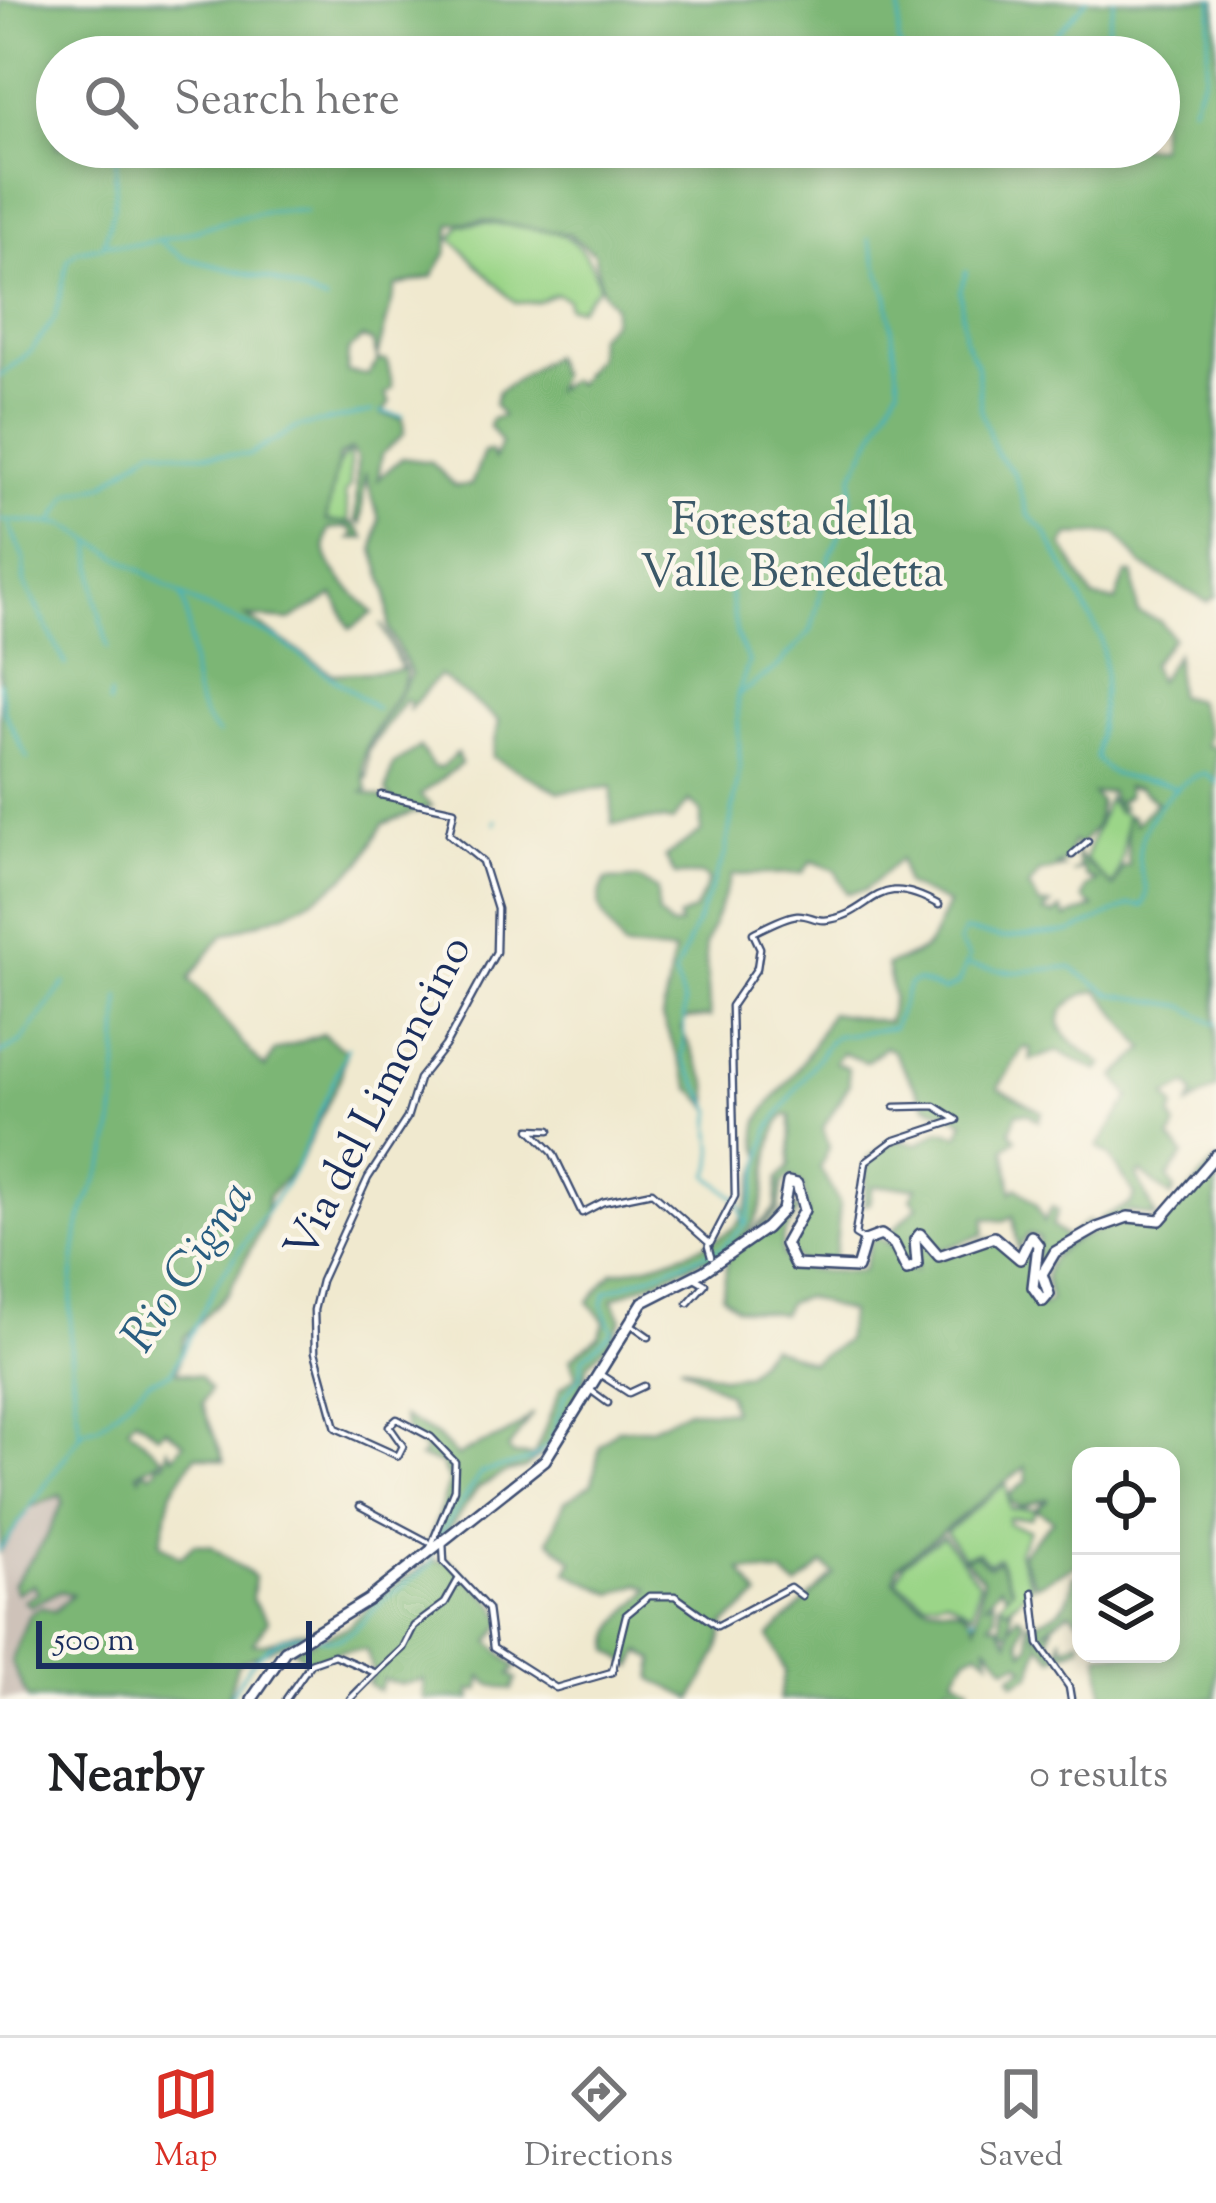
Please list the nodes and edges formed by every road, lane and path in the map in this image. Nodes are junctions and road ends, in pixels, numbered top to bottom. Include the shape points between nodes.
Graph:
1 (381, 795) dead end
2 (1088, 841) dead end
3 (1072, 854) dead end
4 (939, 905) dead end
5 (895, 1107) dead end
6 (550, 1130) dead end
7 (1216, 1155) edge
8 (865, 1241) junction
9 (708, 1244) junction
10 (693, 1276) junction
11 (688, 1303) dead end
12 (628, 1323) junction
13 (649, 1337) dead end
14 (598, 1373) junction
15 (644, 1386) dead end
16 (589, 1389) junction
17 (608, 1403) dead end
18 (360, 1506) dead end
19 (433, 1546) junction
20 (458, 1579) junction
21 (1034, 1592) dead end
22 (802, 1596) dead end
23 (376, 1673) junction
24 (548, 1686) junction
25 (544, 1694) dead end
26 (252, 1699) edge
27 (286, 1699) edge
28 (350, 1699) edge
29 (1071, 1699) edge

1 - 19 street, Via del Limoncino via 454,811 449,834 479,857 497,908 493,963 364,1184 314,1310 317,1372 336,1428 398,1456 403,1447 389,1426 397,1419 455,1462
2 - 3 street
4 - 9 street via 896,890 833,919 790,915 753,933 757,968 731,1006 735,1196
5 - 8 street via 935,1106 958,1120 893,1141 866,1161 855,1234
6 - 9 street via 530,1129 554,1154 581,1213 652,1192
7 - 8 main road via 1160,1220 1121,1218 1055,1252 1042,1274 1043,1301 1033,1286 1038,1245 1031,1236 1020,1258 994,1237 938,1256 920,1234 909,1270 885,1236
8 - 10 main road via 857,1268 791,1262 784,1244 804,1210 791,1180 779,1216
9 - 10 street, bridge via 711,1257
10 - 11 street via 705,1284
10 - 12 main road via 647,1298
12 - 13 street
12 - 14 main road
14 - 15 street via 629,1393
14 - 16 main road
16 - 17 street
16 - 19 main road via 553,1453
18 - 19 street
19 - 20 street
19 - 26 main road via 275,1660
20 - 23 street
20 - 24 street via 488,1610 493,1648
21 - 29 street via 1039,1644
22 - 24 street via 790,1587 716,1626 675,1596 649,1596 626,1615 612,1672
23 - 27 street via 324,1656
23 - 28 street
24 - 25 street

